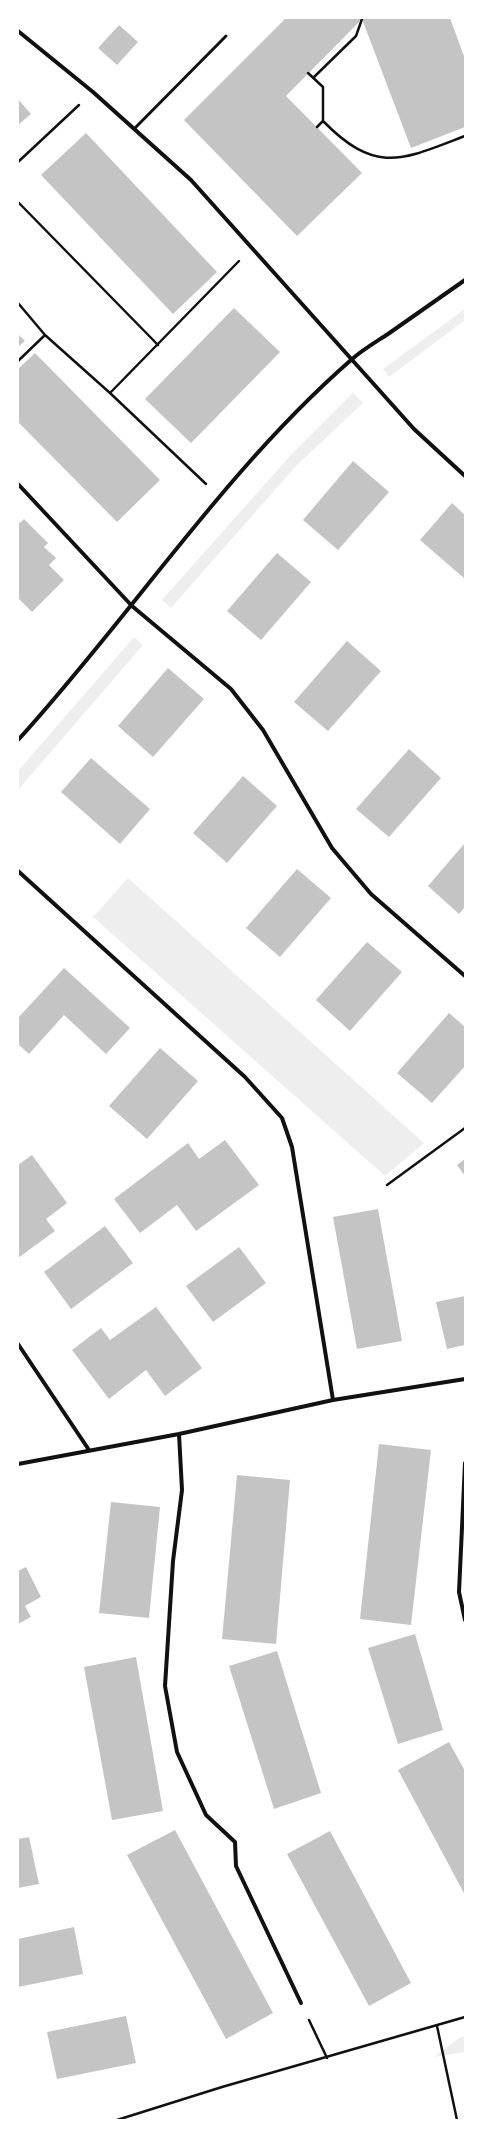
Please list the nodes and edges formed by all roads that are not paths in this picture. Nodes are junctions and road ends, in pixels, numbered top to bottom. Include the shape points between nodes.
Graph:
1 (18, 31) edge
2 (226, 36) dead end
3 (134, 130) junction
4 (465, 280) edge
5 (352, 359) junction
6 (465, 476) edge
7 (18, 484) edge
8 (132, 606) junction
9 (18, 740) edge
10 (18, 872) edge
11 (465, 976) edge
12 (18, 1344) edge
13 (465, 1379) edge
14 (332, 1400) junction
15 (179, 1434) junction
16 (89, 1450) junction
17 (465, 1463) edge
18 (18, 1464) edge
19 (465, 1620) edge
20 (301, 2003) road end

1 - 3 street via 93,92
2 - 3 lane
3 - 5 street via 191,180
4 - 5 street
5 - 6 street via 414,429
5 - 8 street via 276,434 219,497
7 - 8 street
8 - 9 street
8 - 11 street via 231,689 263,730 332,848 371,894
10 - 14 street via 245,1077 282,1118 292,1147
12 - 16 street
13 - 14 street
14 - 15 street
15 - 16 street
15 - 20 street via 182,1490 173,1561 165,1686 177,1752 206,1815 235,1842 236,1866
16 - 18 street
17 - 19 street via 459,1592

